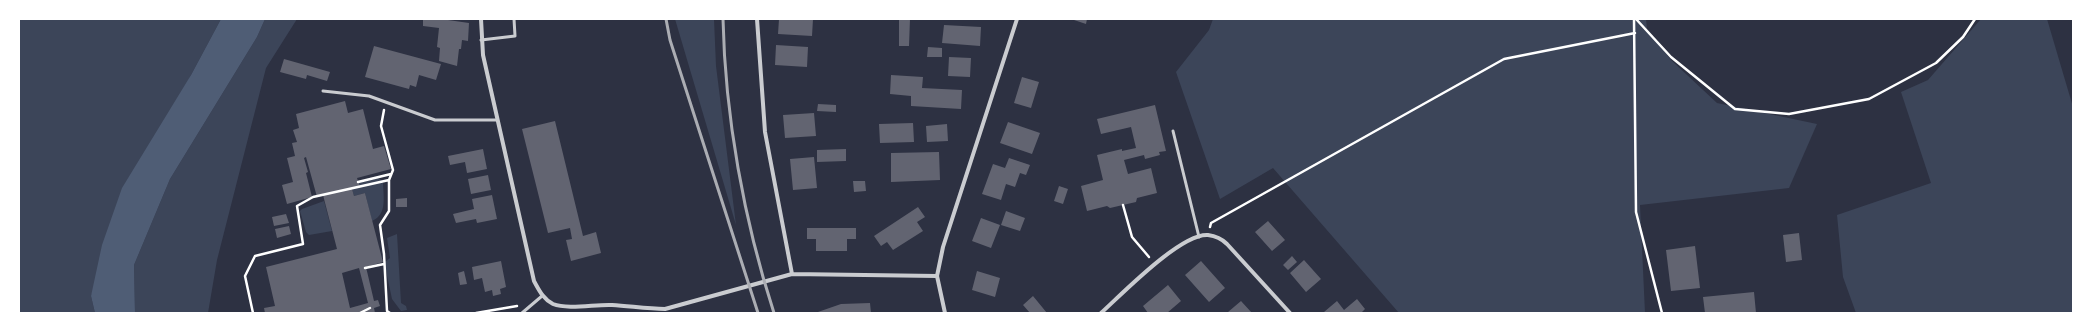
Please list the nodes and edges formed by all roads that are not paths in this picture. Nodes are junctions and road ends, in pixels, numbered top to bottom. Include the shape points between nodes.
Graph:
1 (480, 19) edge
2 (514, 19) edge
3 (757, 19) edge
4 (1016, 19) edge
5 (481, 40) junction
6 (323, 91) dead end
7 (497, 120) junction
8 (1173, 130) dead end
9 (1199, 236) junction
10 (792, 274) junction
11 (937, 276) junction
12 (542, 296) junction
13 (665, 311) edge
14 (522, 313) edge
15 (945, 313) edge
16 (1101, 313) edge
17 (1290, 313) edge

1 - 5 street
2 - 5 lane via 514,36
3 - 10 street via 766,132
4 - 11 street via 943,247
5 - 7 street
6 - 7 lane via 369,96 435,120
7 - 12 street via 534,281
8 - 9 lane
9 - 16 street via 1177,246
9 - 17 street via 1219,238 1227,244
10 - 11 street
10 - 13 street
11 - 15 street
12 - 13 street via 554,304 568,306 614,305
12 - 14 lane

